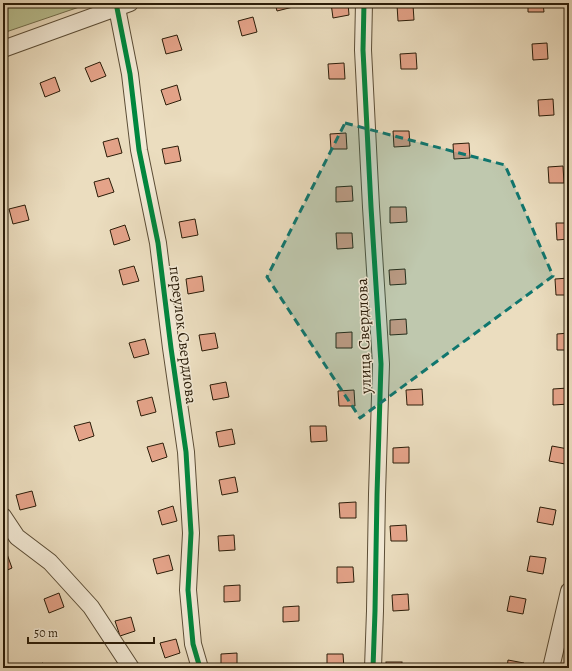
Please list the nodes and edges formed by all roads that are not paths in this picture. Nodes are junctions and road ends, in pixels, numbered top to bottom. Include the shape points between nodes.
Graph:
1 (364, 3) edge
2 (124, 5) edge
3 (3, 49) edge
4 (3, 516) edge
5 (569, 591) edge
6 (131, 668) edge
7 (200, 668) edge
8 (373, 668) edge
9 (551, 668) edge

1 - 8 street, улица Свердлова via 363,50 381,364
2 - 3 street
2 - 7 street, переулок Свердлова via 139,150 158,242 186,452 191,533 188,590 193,644
4 - 6 street via 17,537 50,562 91,607
5 - 9 street

